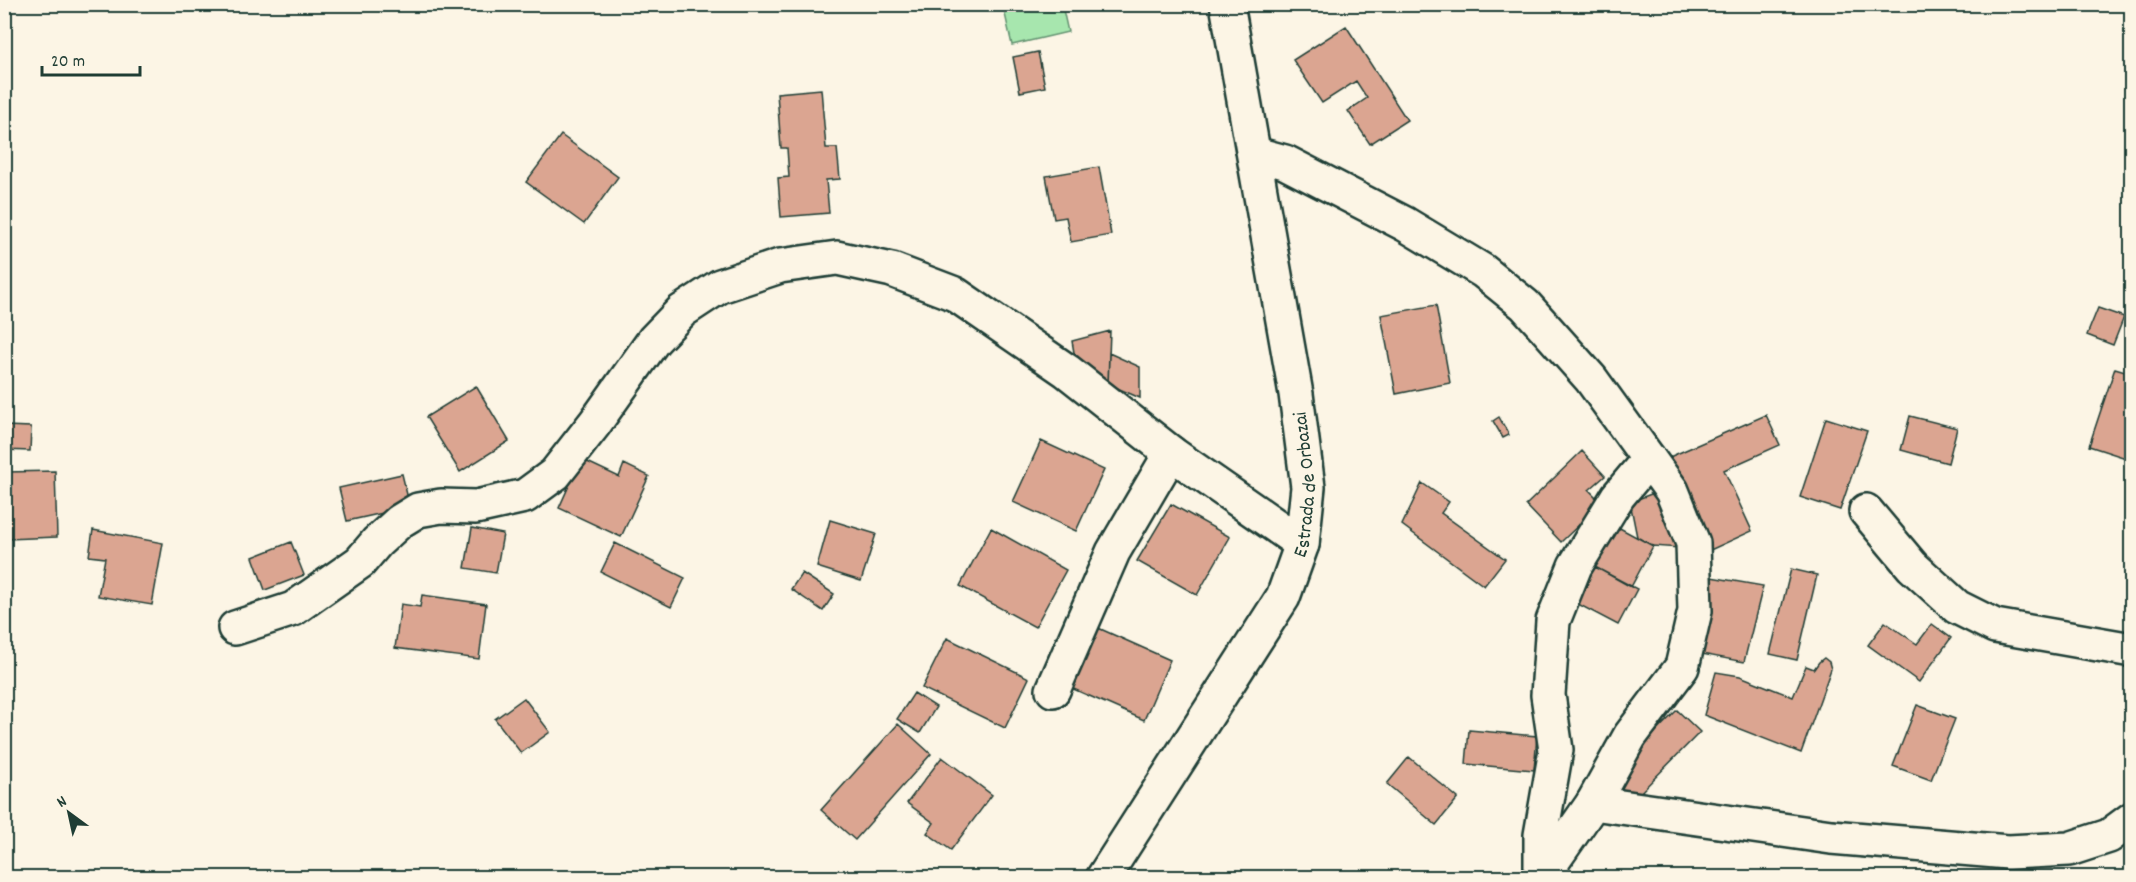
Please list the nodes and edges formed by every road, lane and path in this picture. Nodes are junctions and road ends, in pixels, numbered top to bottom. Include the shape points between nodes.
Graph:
1 (1227, 4) edge
2 (1255, 154) junction
3 (1171, 453) junction
4 (1649, 459) junction
5 (1866, 511) dead end
6 (1302, 544) junction
7 (235, 628) dead end
8 (2132, 650) edge
9 (1053, 690) dead end
10 (1593, 803) junction
11 (2132, 819) edge
12 (1103, 878) edge
13 (1541, 878) edge

1 - 2 street, Estrada de Orbazai
2 - 4 street via 1286,162 1405,224 1483,271 1525,304 1591,379
2 - 6 street, Estrada de Orbazai via 1308,487
3 - 6 street
3 - 7 street via 1067,371 955,294 892,270 837,258 780,266 720,286 682,311 654,340 555,474 525,496 476,507 418,510 376,542 360,562 293,609
3 - 9 street via 1113,552
4 - 10 street via 1672,491 1693,543 1695,611 1682,667 1630,736
4 - 13 street via 1618,496 1575,566 1553,621 1548,695 1556,750 1541,835
5 - 8 street via 1912,566 1957,607 1995,626
6 - 12 street, Estrada de Orbazai via 1283,597
10 - 11 street via 1831,837 2008,852 2069,849 2109,836
10 - 13 street

